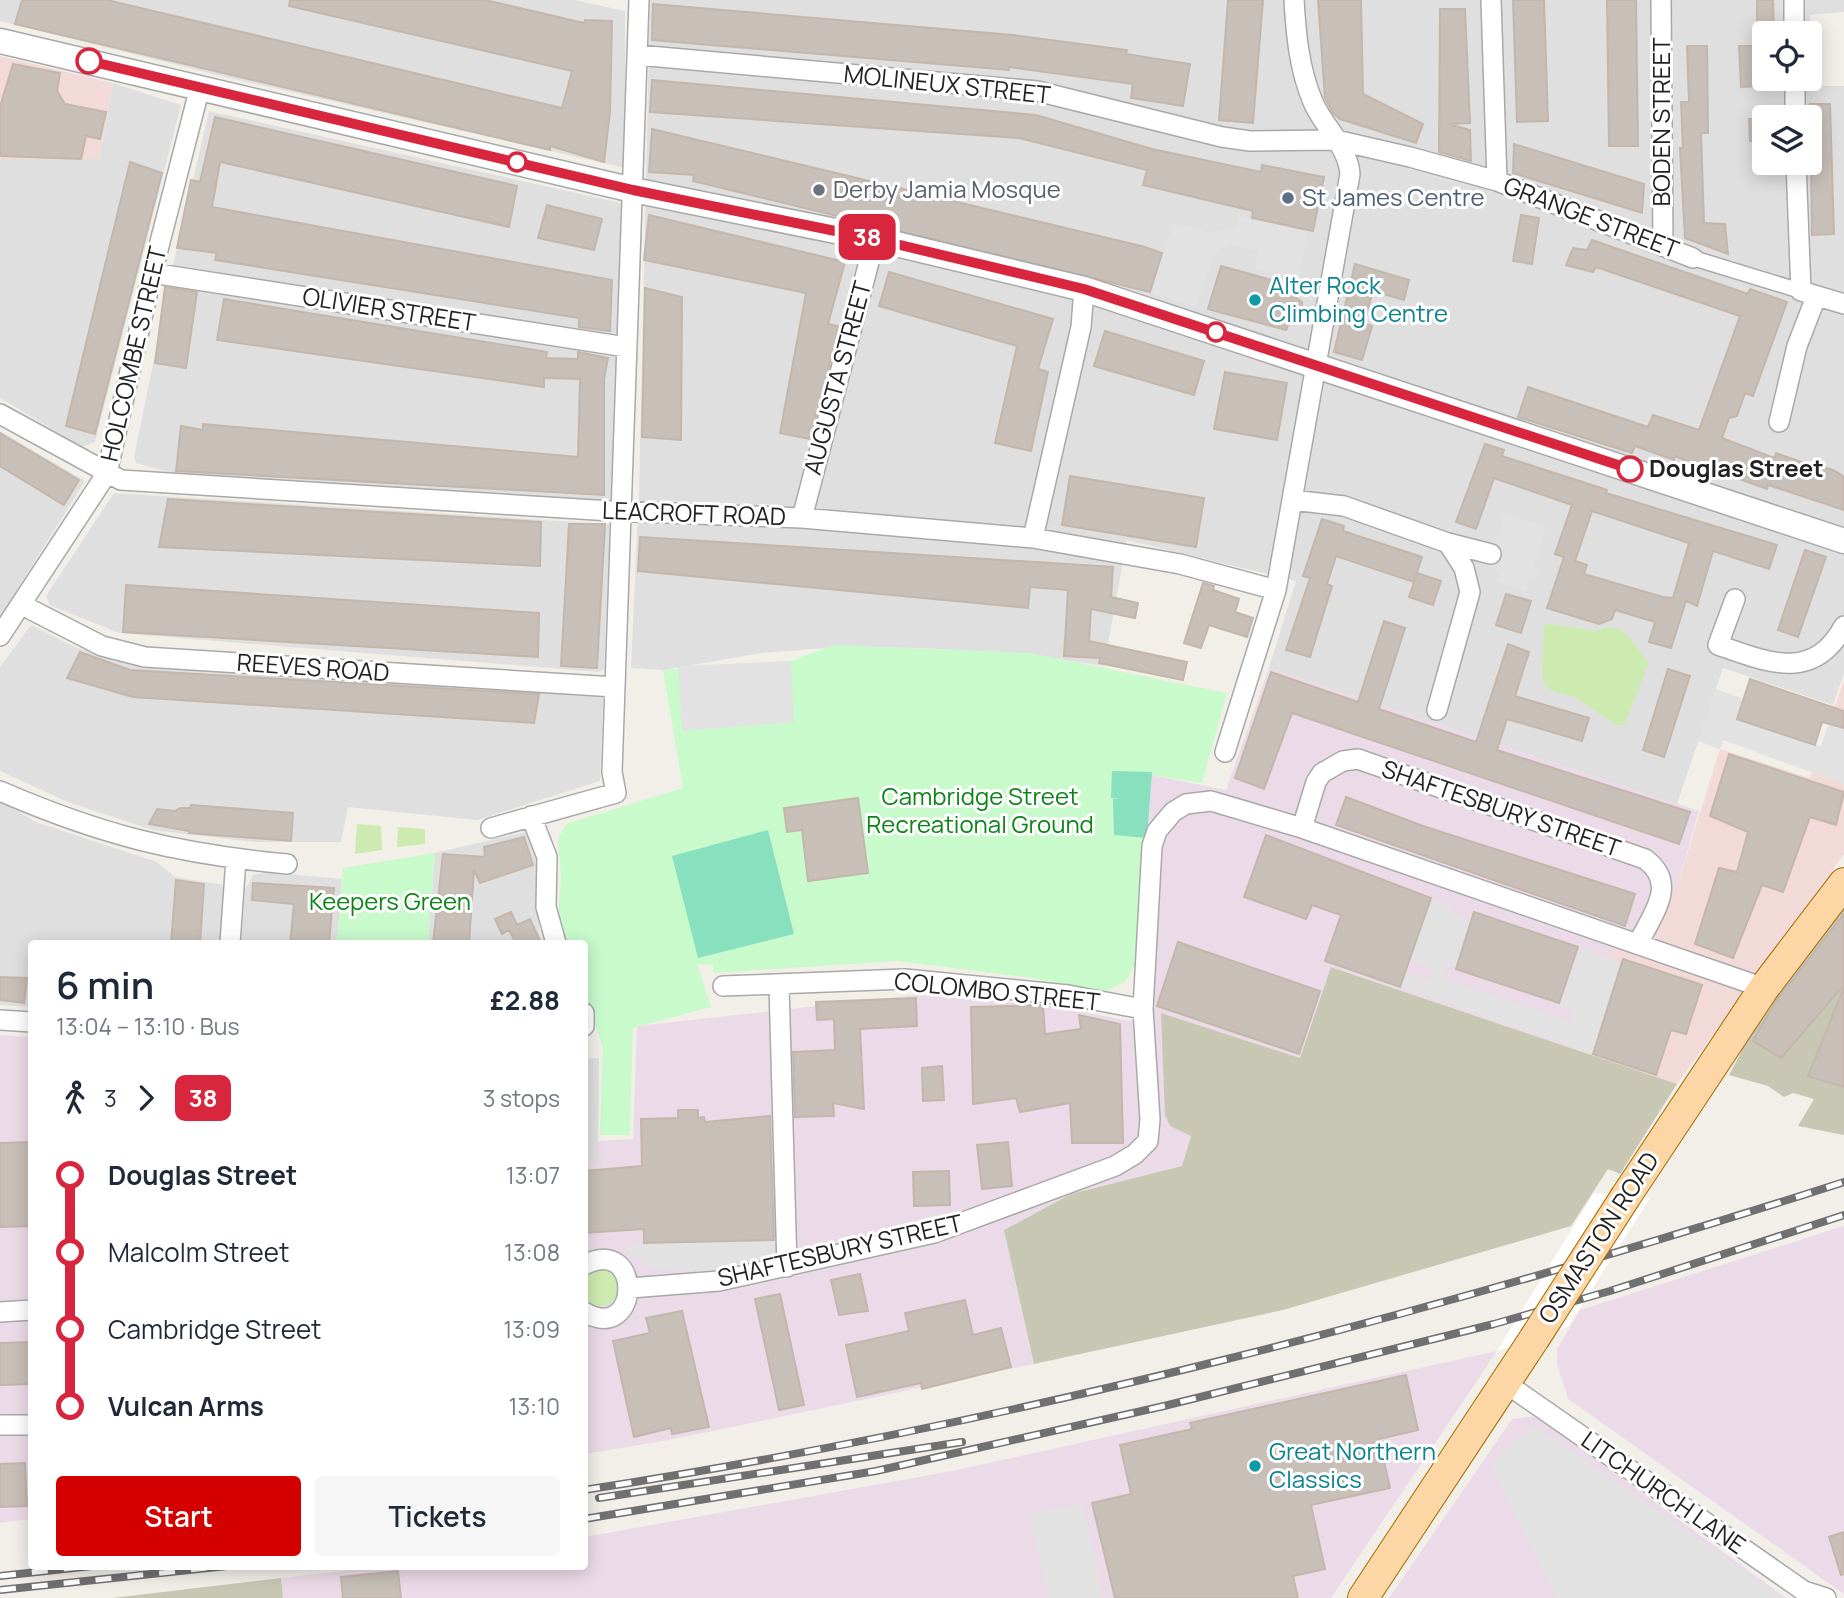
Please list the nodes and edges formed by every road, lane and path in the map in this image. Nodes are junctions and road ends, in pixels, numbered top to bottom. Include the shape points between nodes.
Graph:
1 (1294, 0) edge
2 (1491, 0) edge
3 (1661, 0) edge
4 (1794, 0) edge
5 (637, 1) edge
6 (1794, 21) edge
7 (0, 41) edge
8 (638, 55) junction
9 (200, 87) junction
10 (1336, 140) junction
11 (1797, 175) edge
12 (1497, 181) junction
13 (633, 190) junction
14 (875, 239) junction
15 (1663, 245) junction
16 (1693, 258) joint
17 (152, 273) junction
18 (1084, 289) junction
19 (1809, 294) junction
20 (1844, 304) edge
21 (626, 347) junction
22 (1318, 365) junction
23 (0, 414) edge
24 (1779, 422) dead end
25 (107, 473) junction
26 (1292, 500) junction
27 (622, 511) junction
28 (802, 518) junction
29 (1033, 538) junction
30 (1844, 541) edge
31 (1448, 543) junction
32 (1491, 554) dead end
33 (1276, 590) junction
34 (1735, 599) dead end
35 (22, 605) junction
36 (1844, 626) edge
37 (0, 636) edge
38 (615, 688) junction
39 (1437, 710) dead end
40 (1225, 752) dead end
41 (0, 791) edge
42 (531, 816) junction
43 (491, 828) dead end
44 (1302, 828) junction
45 (236, 859) junction
46 (287, 864) dead end
47 (1844, 884) edge
48 (230, 940) edge
49 (555, 940) edge
50 (1638, 944) junction
51 (723, 986) dead end
52 (779, 986) junction
53 (1764, 988) junction
54 (1143, 1009) junction
55 (0, 1020) edge
56 (28, 1022) edge
57 (588, 1263) edge
58 (787, 1267) junction
59 (630, 1288) junction
60 (28, 1310) edge
61 (0, 1312) edge
62 (588, 1314) edge
63 (1504, 1382) junction
64 (0, 1425) edge
65 (28, 1425) edge
66 (1363, 1598) edge
67 (1826, 1598) edge

1 - 10 street via 1306,83
2 - 12 street
3 - 15 street, BODEN STREET
4 - 6 street
5 - 8 street
7 - 9 street
8 - 10 street, MOLINEUX STREET via 1037,91 1222,137
8 - 13 street
9 - 13 street
9 - 17 street, HOLCOMBE STREET
10 - 12 street, GRANGE STREET
10 - 22 street via 1349,164
11 - 19 street
12 - 15 street, GRANGE STREET
13 - 14 street
13 - 21 street
14 - 18 street
14 - 28 street, AUGUSTA STREET
15 - 16 street, GRANGE STREET
16 - 19 street, GRANGE STREET
17 - 21 street, OLIVIER STREET
17 - 25 street, HOLCOMBE STREET
18 - 22 street
18 - 29 street via 1081,327
19 - 20 street, GRANGE STREET
19 - 24 street
21 - 27 street
22 - 26 street
22 - 30 street
23 - 25 street, LEACROFT ROAD
25 - 27 street, LEACROFT ROAD via 121,480
25 - 35 street, HOLCOMBE STREET
26 - 31 street via 1344,506
26 - 33 street
27 - 28 street, LEACROFT ROAD
27 - 38 street
28 - 29 street, LEACROFT ROAD
29 - 33 street, LEACROFT ROAD via 1180,564
31 - 32 street
31 - 39 street via 1464,568 1469,592
33 - 40 street
34 - 36 street via 1718,645 1782,665 1802,663 1823,653
35 - 37 street, HOLCOMBE STREET
35 - 38 street, REEVES ROAD via 102,646 145,657
38 - 42 street via 612,772 616,793
41 - 45 street via 118,836
42 - 43 street
42 - 49 street via 547,857 546,907
44 - 50 street, SHAFTESBURY STREET
44 - 50 street, SHAFTESBURY STREET via 1315,782 1332,766 1358,759 1409,775 1645,859 1661,875 1663,890
44 - 54 street, SHAFTESBURY STREET via 1211,801 1186,804 1166,820 1152,846
45 - 46 street
45 - 48 street
47 - 53 main road, OSMASTON ROAD
50 - 53 street, SHAFTESBURY STREET
51 - 52 street, COLOMBO STREET
52 - 54 street, COLOMBO STREET via 905,979 1068,995
52 - 58 street
53 - 63 main road, OSMASTON ROAD, bridge
54 - 58 street, SHAFTESBURY STREET via 1150,1119 1148,1141 1135,1154 1115,1166 934,1233
55 - 56 street
57 - 59 street via 612,1262 625,1273
58 - 59 street, SHAFTESBURY STREET via 719,1281
59 - 62 street via 616,1314 598,1318
60 - 61 street
63 - 66 main road, OSMASTON ROAD
63 - 67 street, LITCHURCH LANE via 1804,1591
64 - 65 street

